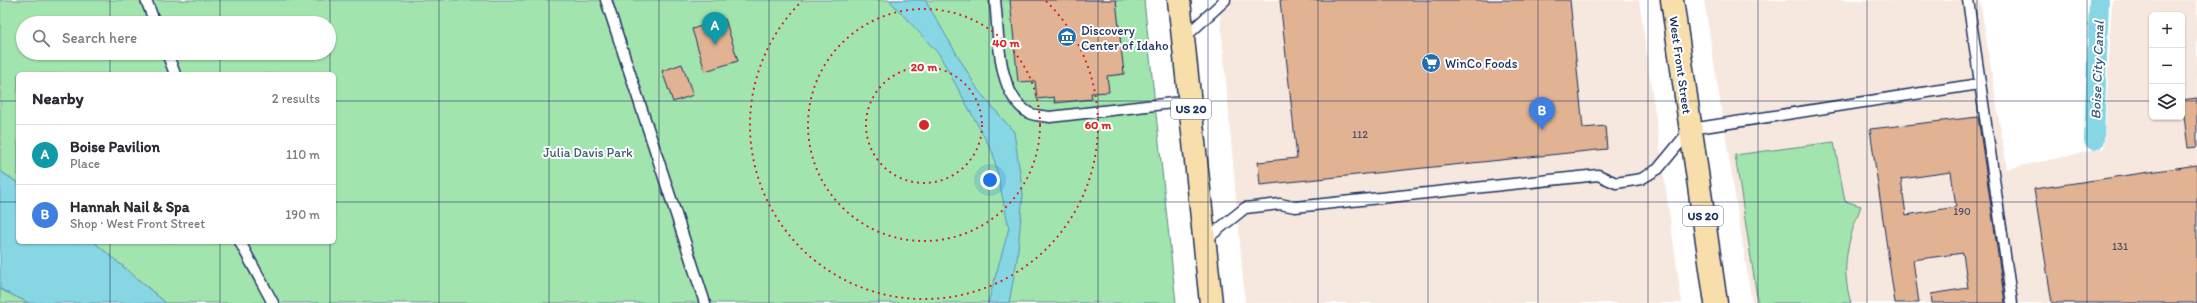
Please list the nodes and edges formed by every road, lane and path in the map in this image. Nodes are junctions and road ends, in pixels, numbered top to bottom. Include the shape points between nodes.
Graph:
1 (146, 0) edge
2 (606, 0) edge
3 (995, 0) edge
4 (1179, 0) edge
5 (1224, 0) edge
6 (1672, 0) edge
7 (1968, 0) edge
8 (152, 16) edge
9 (1183, 39) junction
10 (170, 60) edge
11 (174, 72) edge
12 (1979, 84) junction
13 (1190, 101) junction
14 (1691, 129) junction
15 (1203, 229) junction
16 (241, 244) edge
17 (273, 303) edge
18 (705, 303) edge
19 (1212, 303) edge
20 (1716, 303) edge
21 (2012, 303) edge

1 - 8 lane
2 - 18 lane
3 - 13 lane via 1003,73 1018,105 1031,114 1050,117
4 - 9 main road, US 20
5 - 9 lane
6 - 14 main road, West Front Street / US 20
7 - 12 lane
9 - 13 main road, US 20
10 - 11 lane
12 - 14 lane
12 - 21 lane
13 - 15 main road, US 20
14 - 15 lane via 1658,168 1641,179 1616,183 1598,175 1295,207 1280,204 1245,208
14 - 20 main road, US 20
15 - 19 main road, US 20
16 - 17 lane

